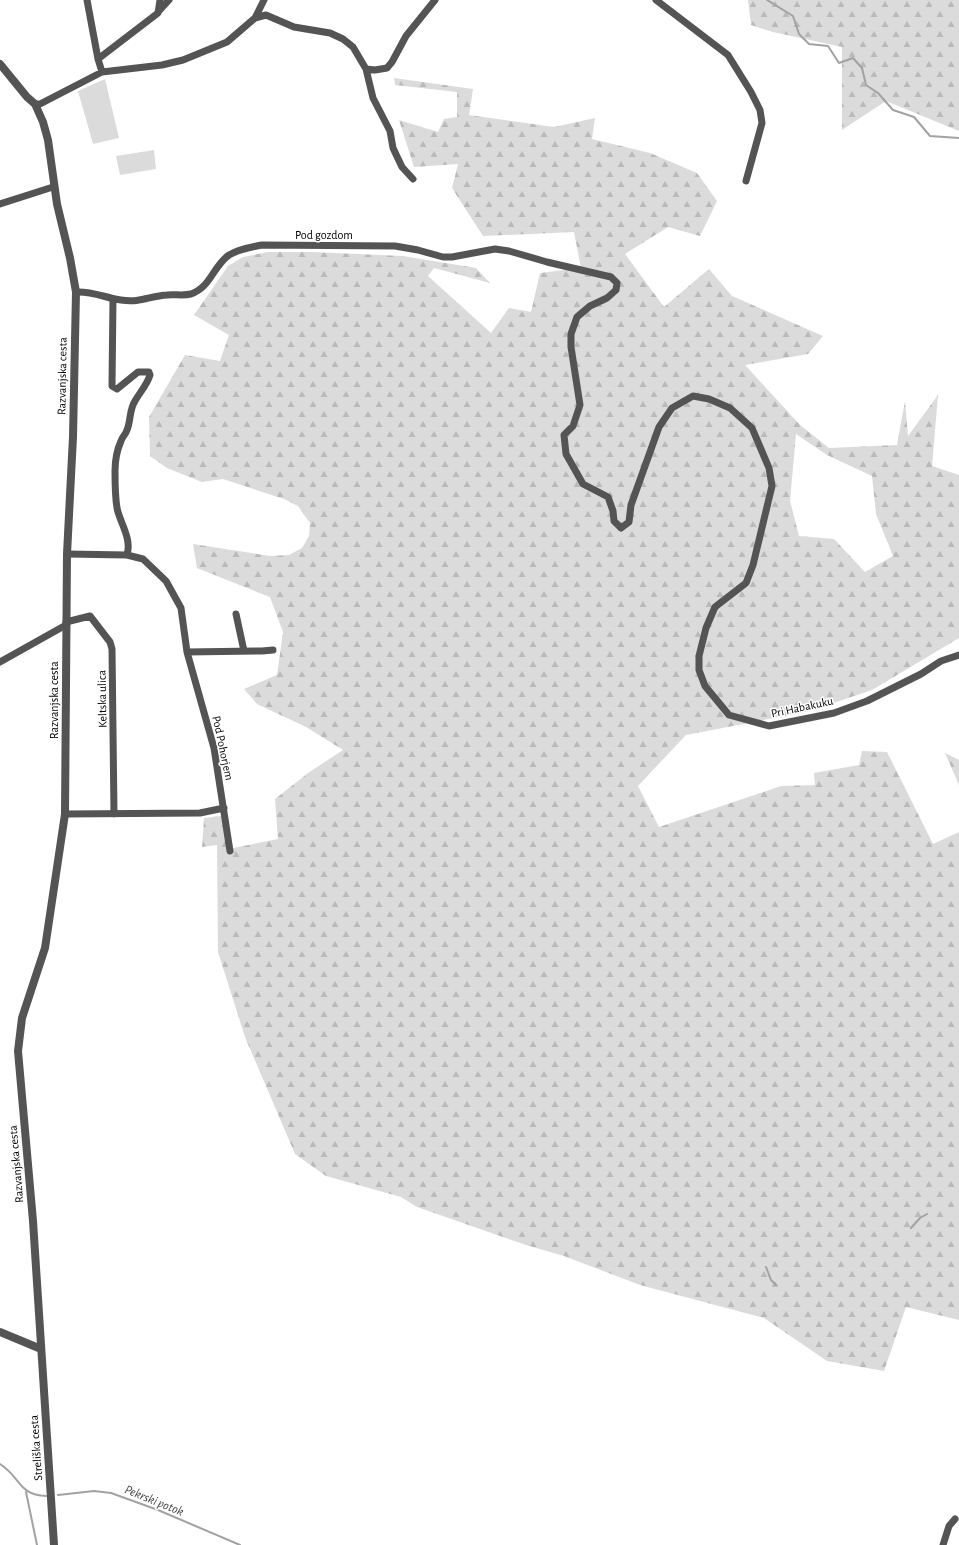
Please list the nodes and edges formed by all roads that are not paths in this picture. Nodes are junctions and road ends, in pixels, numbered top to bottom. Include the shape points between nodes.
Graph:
1 (87, 0) edge
2 (160, 0) edge
3 (169, 0) edge
4 (264, 0) edge
5 (435, 0) edge
6 (656, 0) edge
7 (158, 12) junction
8 (255, 18) junction
9 (98, 58) junction
10 (0, 64) edge
11 (366, 69) junction
12 (102, 72) junction
13 (37, 104) junction
14 (412, 179) dead end
15 (746, 181) dead end
16 (53, 187) junction
17 (0, 204) edge
18 (76, 292) junction
19 (113, 299) junction
20 (772, 486) joint
21 (67, 554) junction
22 (127, 554) junction
23 (236, 614) dead end
24 (66, 624) junction
25 (273, 650) dead end
26 (244, 651) junction
27 (188, 652) junction
28 (959, 655) edge
29 (0, 662) edge
30 (224, 808) junction
31 (65, 814) junction
32 (114, 814) junction
33 (230, 851) dead end
34 (0, 1332) edge
35 (41, 1349) junction
36 (955, 1519) dead end
37 (54, 1545) edge
38 (944, 1545) edge

1 - 9 street
2 - 7 street
3 - 7 street
4 - 8 street
5 - 11 street via 406,36 387,68
6 - 15 street via 728,55 760,110 762,123
7 - 9 street
8 - 11 street via 266,15 294,26 343,38 353,47
8 - 12 street via 227,42 183,60 162,66
9 - 12 street
10 - 13 street, Razvanjska cesta via 27,97
11 - 14 street via 373,98 390,131 393,148 402,167
12 - 13 street
13 - 16 street, Razvanjska cesta via 48,140
16 - 17 street
16 - 18 street, Razvanjska cesta
18 - 19 street, Pod gozdom
18 - 21 street, Razvanjska cesta
19 - 20 street, Pod gozdom via 133,302 166,295 190,294 202,288 229,255 245,248 262,246 395,246 443,257 495,248 588,270 611,277 617,283 616,290 577,317 571,334 571,347 580,405 573,426 564,435 566,454 583,484 608,497 614,521 621,528 628,522 631,505 659,427 672,408 694,396 710,399 730,408 752,428 769,468
19 - 22 street via 112,386 118,389 138,372 149,372 150,375 130,410 115,471 117,508 127,537
20 - 28 street, Pri Habakuku via 746,583 715,607 706,628 699,656 699,670 705,686 729,716 769,726 834,713 867,701 941,661
21 - 22 street, Pod Pohorjem
21 - 24 street, Razvanjska cesta
22 - 27 street, Pod Pohorjem via 143,559 166,581 181,608
23 - 26 street
24 - 29 street
24 - 31 street, Razvanjska cesta
24 - 32 street, Keltska ulica via 90,616 110,642 112,649
25 - 26 street
26 - 27 street
27 - 30 street, Pod Pohorjem via 214,748
30 - 32 street via 200,813
30 - 33 street, Pod Pohorjem
31 - 32 street
31 - 35 street, Razvanjska cesta via 45,948 22,1018 18,1051
34 - 35 street
35 - 37 street, Streliška cesta
36 - 38 street via 949,1526

